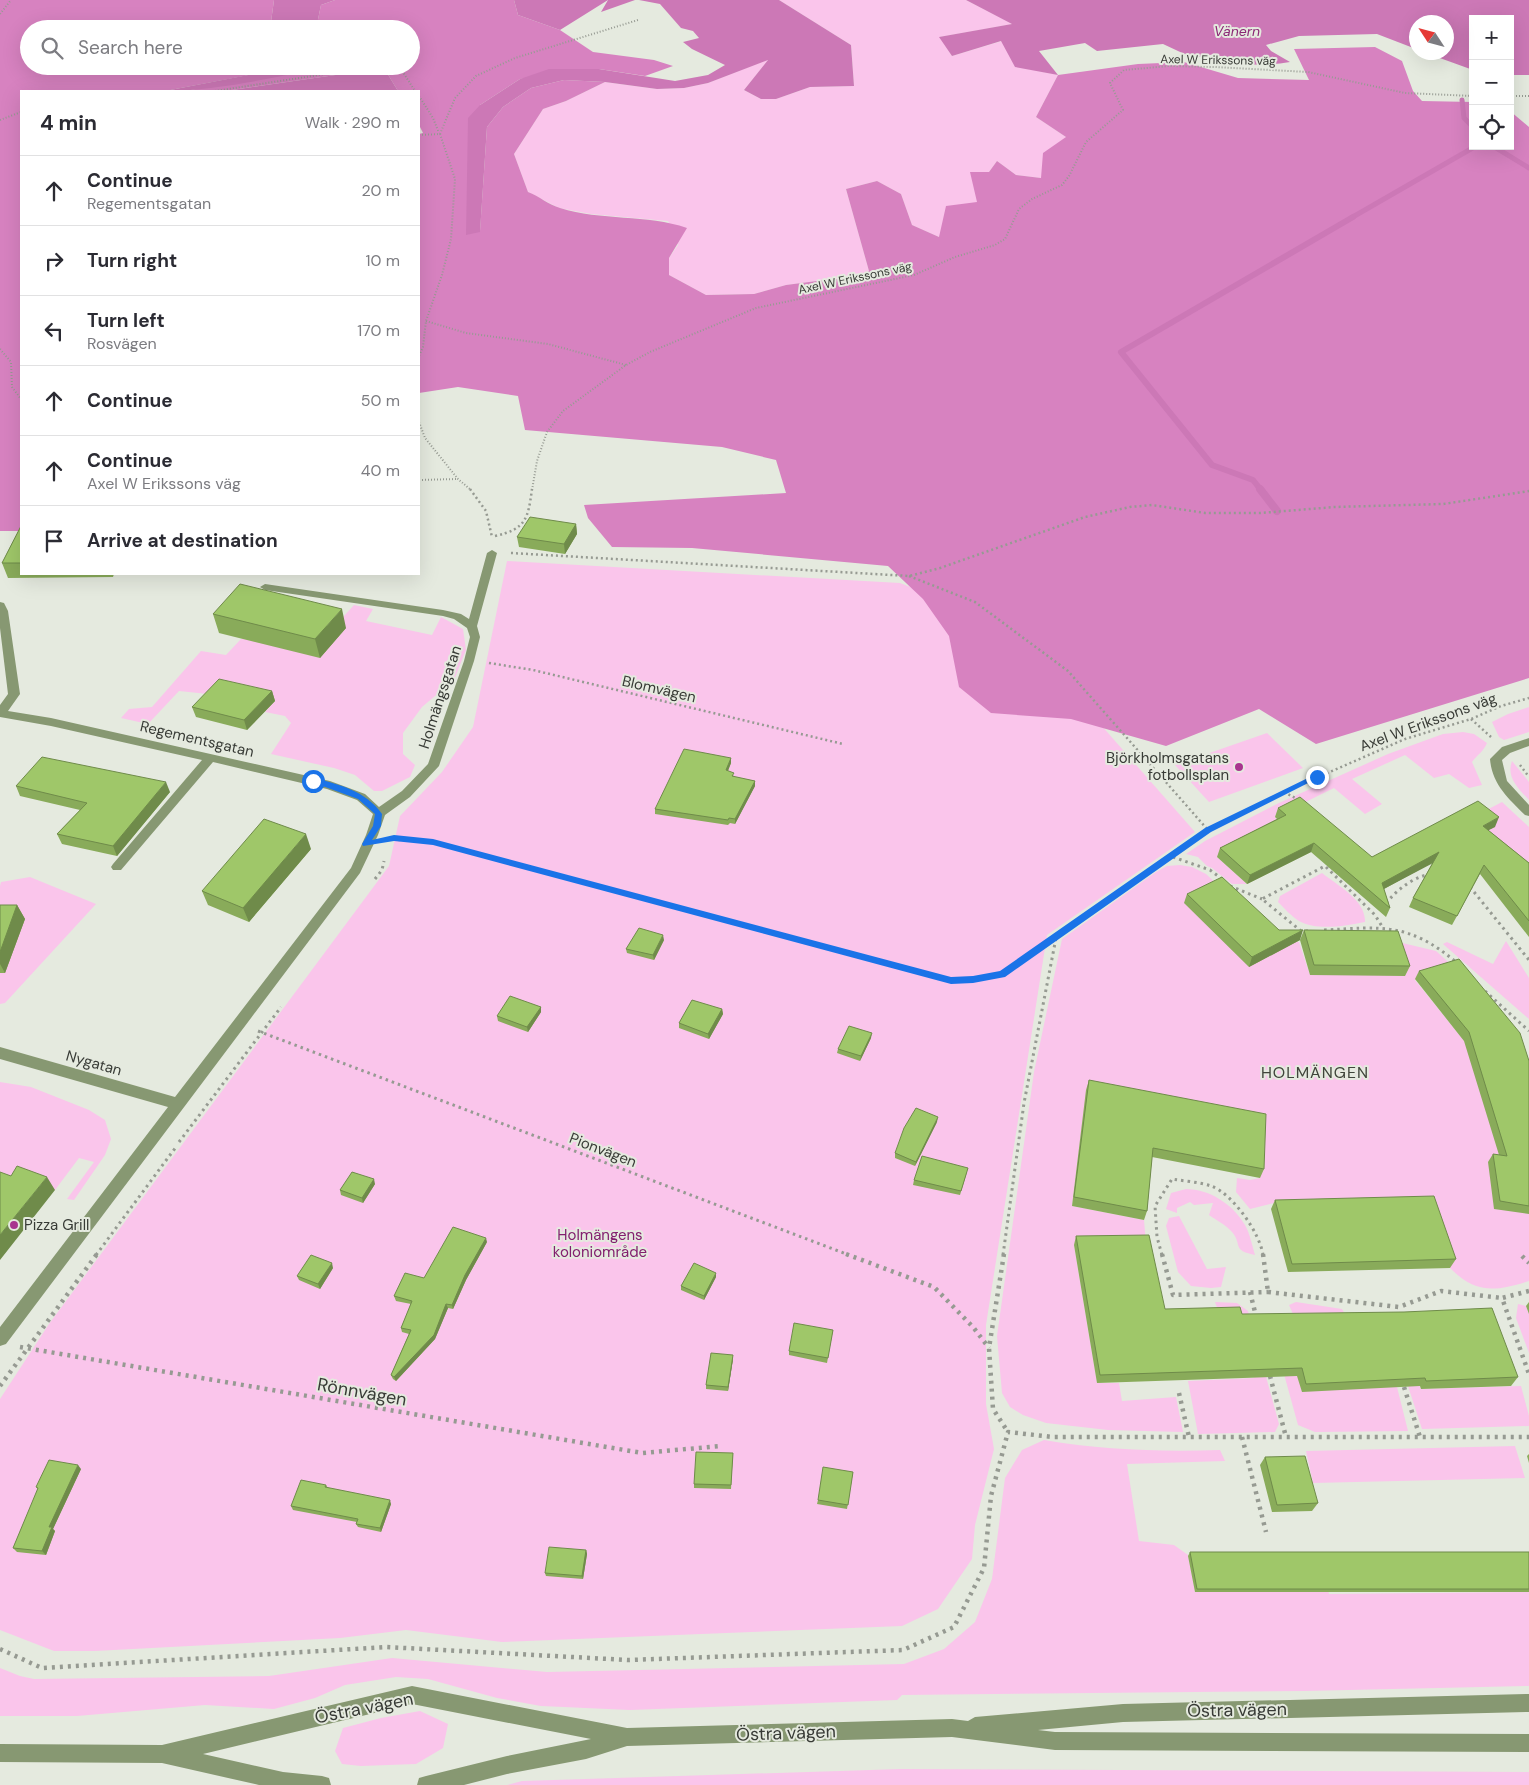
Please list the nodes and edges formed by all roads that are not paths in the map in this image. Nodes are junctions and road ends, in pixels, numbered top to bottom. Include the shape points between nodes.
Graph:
1 (492, 553) road end
2 (265, 587) dead end
3 (0, 605) edge
4 (472, 626) junction
5 (0, 713) edge
6 (1529, 742) edge
7 (210, 758) junction
8 (1529, 812) edge
9 (378, 814) junction
10 (117, 867) dead end
11 (0, 1053) edge
12 (178, 1104) junction
13 (0, 1339) edge
14 (1529, 1703) edge
15 (948, 1728) junction
16 (627, 1737) junction
17 (1529, 1743) edge
18 (0, 1752) edge
19 (162, 1754) junction
20 (322, 1785) edge
21 (426, 1785) edge

1 - 4 street, Holmängsgatan
2 - 4 street via 443,613 457,616
3 - 5 street via 14,694
4 - 9 street, Holmängsgatan via 475,637 469,662 433,766 406,794
5 - 7 street, Regementsgatan
6 - 8 street via 1506,750 1496,759 1496,772 1504,787
7 - 9 street, Regementsgatan via 330,784 361,797
7 - 10 street
9 - 12 street via 377,826 356,870
11 - 12 street, Nygatan
12 - 13 street
14 - 15 street, Östra vägen via 1123,1713
15 - 16 street, Östra vägen
15 - 17 street, Östra vägen via 1056,1740
16 - 19 street, Östra vägen via 412,1695
16 - 21 street, Östra vägen via 586,1750
18 - 19 street, Östra vägen
19 - 20 street, Östra vägen via 283,1780

